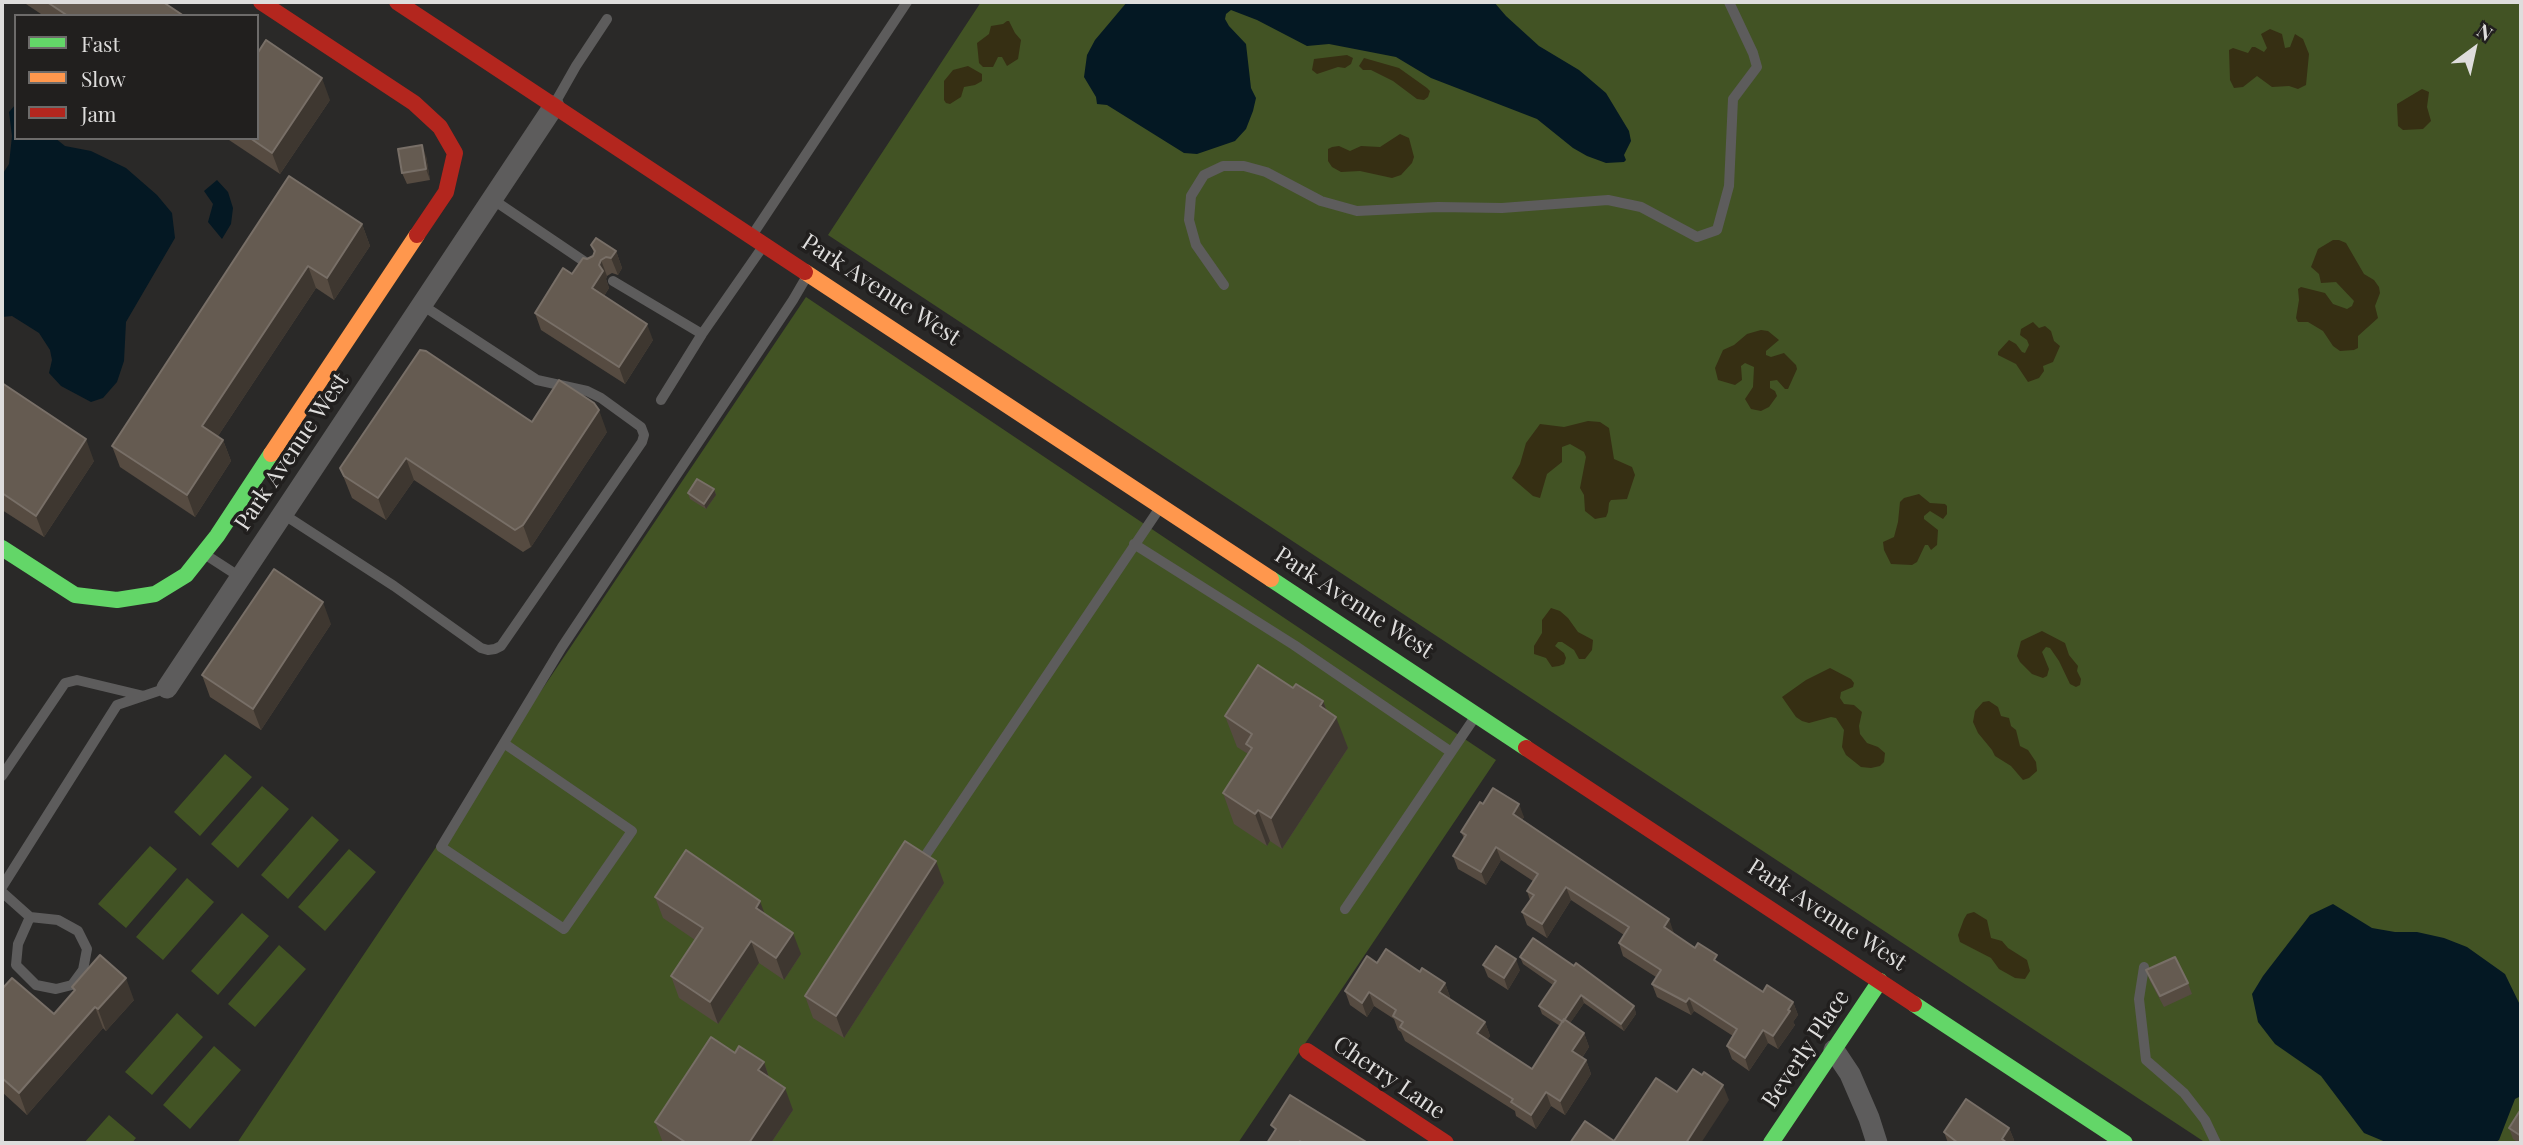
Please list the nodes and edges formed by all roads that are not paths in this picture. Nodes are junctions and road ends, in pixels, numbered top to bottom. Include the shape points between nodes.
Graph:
1 (261, 2) edge
2 (397, 2) edge
3 (907, 2) edge
4 (1729, 2) edge
5 (607, 19) dead end
6 (554, 106) junction
7 (492, 199) junction
8 (758, 240) junction
9 (593, 268) edge
10 (808, 274) junction
11 (614, 281) dead end
12 (1224, 285) dead end
13 (422, 305) junction
14 (702, 334) junction
15 (661, 400) dead end
16 (1161, 506) junction
17 (283, 514) junction
18 (1134, 544) junction
19 (2, 548) edge
20 (204, 553) junction
21 (240, 578) junction
22 (167, 688) joint
23 (144, 696) junction
24 (1477, 715) junction
25 (505, 744) junction
26 (1451, 752) junction
27 (2, 776) edge
28 (925, 856) edge
29 (2, 887) edge
30 (2, 892) edge
31 (1345, 909) dead end
32 (30, 917) junction
33 (2144, 967) dead end
34 (1880, 981) junction
35 (1834, 1050) junction
36 (1307, 1051) dead end
37 (1446, 1143) edge
38 (1771, 1143) edge
39 (1877, 1143) edge
40 (2125, 1143) edge
41 (2216, 1143) edge

1 - 20 street via 414,103 440,127 454,153 446,192
2 - 6 street, Park Avenue West
3 - 8 lane
4 - 12 lane via 1757,67 1733,99 1729,186 1717,230 1697,237 1641,206 1608,200 1357,211 1321,201 1266,172 1223,166 1204,175 1191,196 1189,220 1196,244
5 - 6 lane
6 - 7 street, Park Avenue West
6 - 8 street, Park Avenue West
7 - 9 lane
7 - 13 street, Park Avenue West
8 - 10 street, Park Avenue West
8 - 14 lane
10 - 16 street, Park Avenue West
10 - 25 lane via 562,647
11 - 14 lane
13 - 17 street, Park Avenue West
13 - 17 lane via 537,380 601,398 641,427 642,442 495,649 481,648
14 - 15 lane
16 - 18 lane
16 - 24 street, Park Avenue West
17 - 21 street, Park Avenue West
18 - 26 lane
18 - 28 lane
19 - 20 street via 75,595 117,600 155,594 186,575
20 - 21 lane
21 - 22 street, Park Avenue West
22 - 23 lane
23 - 27 lane via 77,680 65,683
23 - 29 lane via 117,705
24 - 26 lane
24 - 34 street, Park Avenue West
25 - 25 lane via 441,848 564,929 632,831
26 - 31 lane
30 - 32 lane
32 - 32 lane via 58,920 78,931 87,949 83,970 72,985 56,989 36,985 16,965 18,944
33 - 41 lane via 2139,999 2146,1060 2185,1093
34 - 35 street, Beverly Place
34 - 40 street, Park Avenue West
35 - 38 street, Beverly Place
35 - 39 street via 1850,1074
36 - 37 street, Cherry Lane

